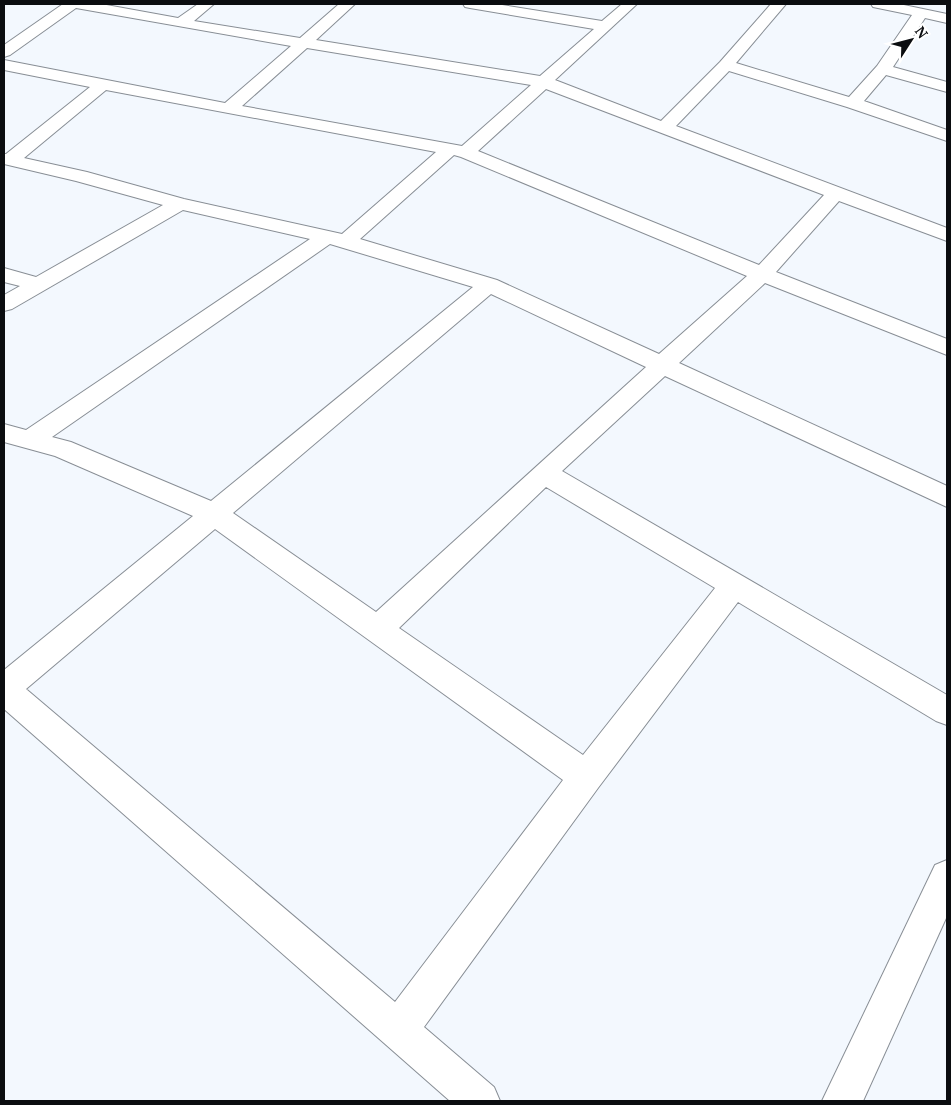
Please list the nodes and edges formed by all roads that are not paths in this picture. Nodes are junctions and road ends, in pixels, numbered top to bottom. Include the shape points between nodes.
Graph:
1 (72, 4) edge
2 (78, 4) edge
3 (206, 4) edge
4 (348, 4) edge
5 (470, 4) edge
6 (630, 4) edge
7 (779, 4) edge
8 (878, 4) edge
9 (882, 4) edge
10 (487, 5) edge
11 (922, 12) junction
12 (947, 18) edge
13 (181, 22) junction
14 (605, 26) junction
15 (306, 42) junction
16 (4, 52) edge
17 (4, 65) edge
18 (726, 66) junction
19 (883, 69) junction
20 (544, 82) junction
21 (102, 84) junction
22 (947, 87) edge
23 (853, 103) junction
24 (229, 109) junction
25 (664, 128) junction
26 (947, 136) edge
27 (458, 151) junction
28 (7, 159) edge
29 (836, 193) junction
30 (180, 204) junction
31 (947, 235) edge
32 (336, 239) junction
33 (762, 274) junction
34 (4, 275) edge
35 (39, 284) junction
36 (489, 285) junction
37 (4, 304) edge
38 (947, 347) edge
39 (662, 365) junction
40 (17, 436) edge
41 (544, 473) junction
42 (947, 497) edge
43 (213, 513) junction
44 (734, 585) junction
45 (378, 629) junction
46 (4, 690) edge
47 (947, 711) edge
48 (586, 777) junction
49 (947, 877) edge
50 (398, 1030) junction
51 (480, 1101) edge
52 (842, 1101) edge

1 - 16 street
2 - 13 street
3 - 13 street
4 - 15 street
5 - 10 street
6 - 14 street
7 - 18 street
8 - 9 street
9 - 11 street
10 - 14 street
11 - 12 street
11 - 19 street
13 - 15 street
14 - 20 street
15 - 20 street
15 - 24 street
17 - 21 street
18 - 23 street
18 - 25 street
19 - 22 street
19 - 23 street
20 - 25 street
20 - 27 street
21 - 24 street
21 - 28 street
23 - 26 street
24 - 27 street
25 - 29 street
27 - 32 street
27 - 33 street
28 - 30 street
29 - 31 street
29 - 33 street
30 - 32 street
30 - 35 street
32 - 36 street
32 - 40 street
33 - 38 street
33 - 39 street
34 - 35 street
35 - 37 street
36 - 39 street
36 - 43 street
39 - 41 street
39 - 42 street
40 - 43 street via 62,448
41 - 44 street
41 - 45 street
43 - 45 street
43 - 46 street
44 - 47 street
44 - 48 street
45 - 48 street
46 - 50 street
48 - 50 street
49 - 52 street
50 - 51 street

